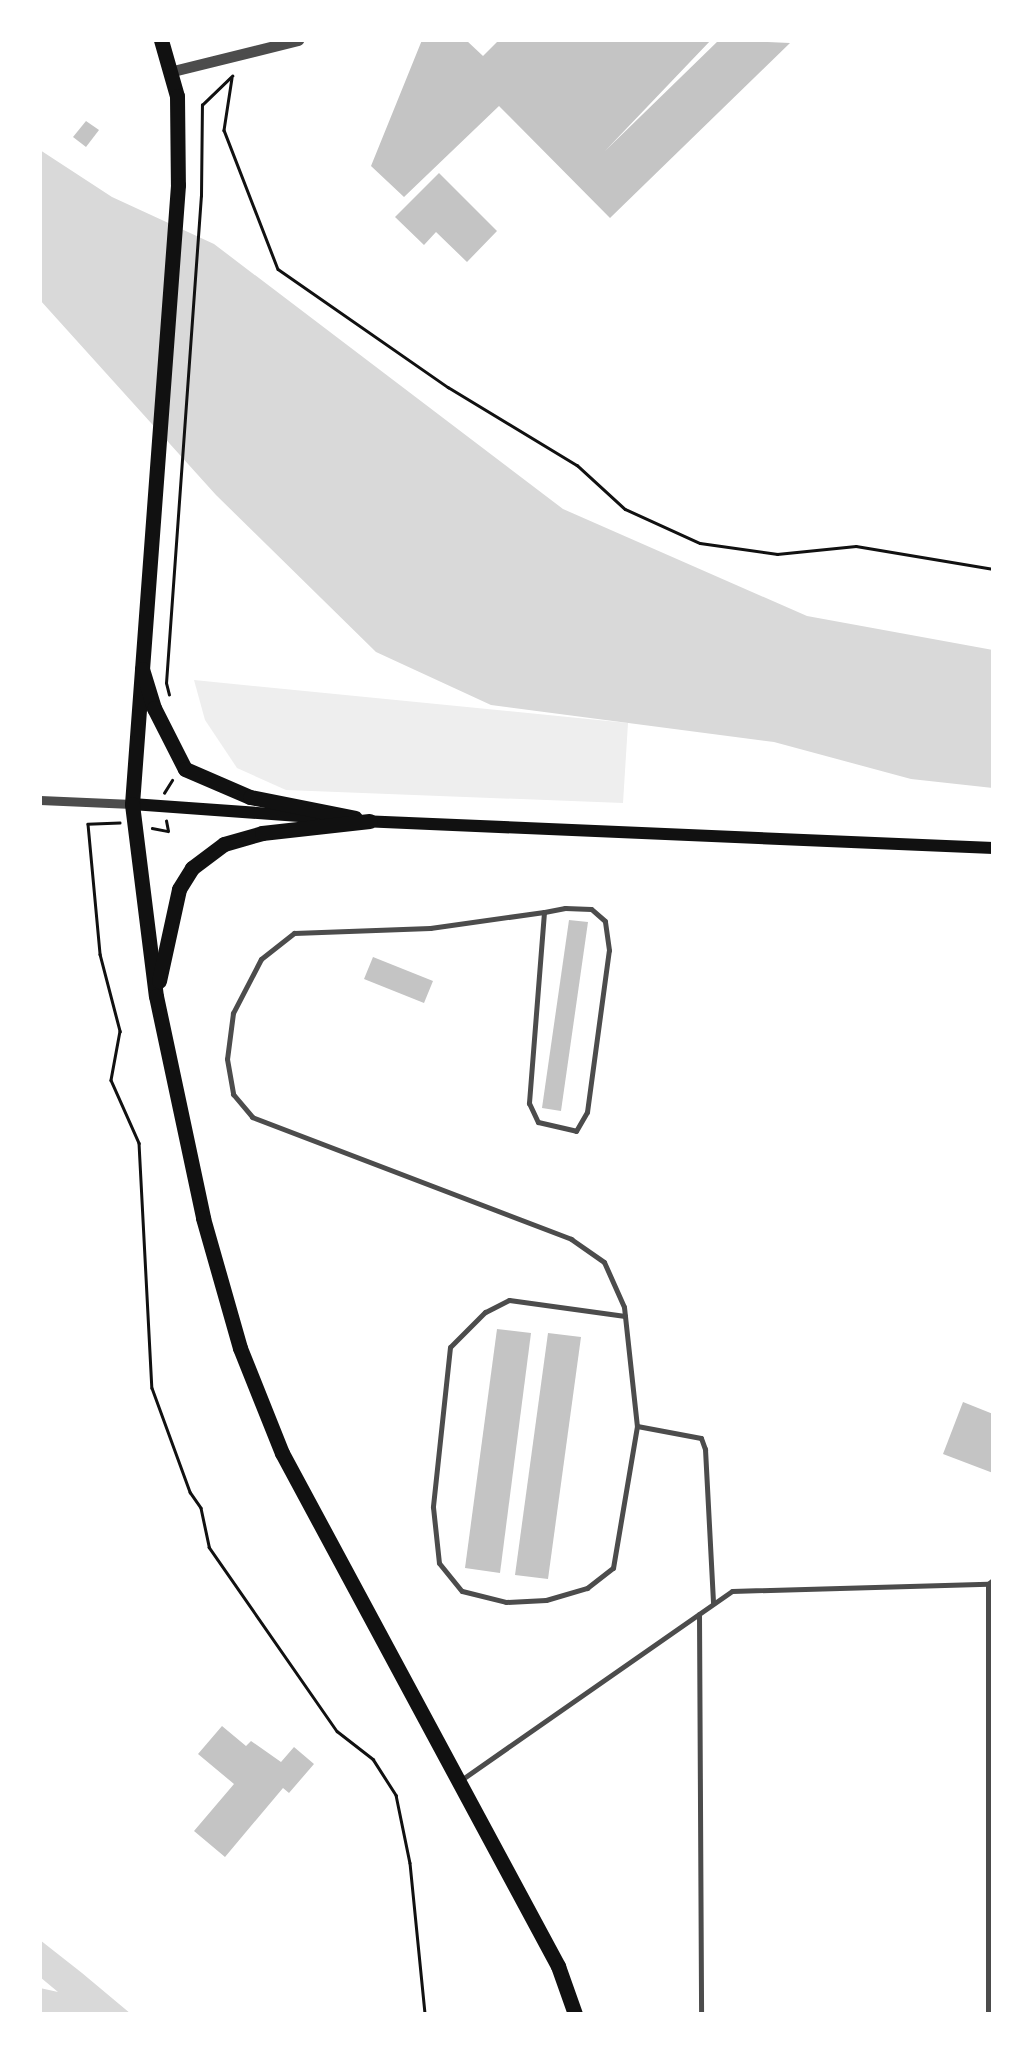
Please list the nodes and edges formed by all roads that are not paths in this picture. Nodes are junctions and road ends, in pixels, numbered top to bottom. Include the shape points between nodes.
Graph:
1 (161, 40) edge
2 (298, 40) edge
3 (173, 71) junction
4 (139, 658) junction
5 (40, 800) edge
6 (132, 804) junction
7 (369, 821) junction
8 (993, 848) edge
9 (544, 912) junction
10 (156, 996) junction
11 (625, 1316) junction
12 (637, 1426) junction
13 (990, 1582) edge
14 (713, 1604) junction
15 (699, 1614) junction
16 (459, 1781) junction
17 (575, 2014) edge
18 (701, 2014) edge
19 (988, 2014) edge

1 - 3 main road
2 - 3 street
3 - 4 main road via 178,185
4 - 6 main road
4 - 7 main road via 154,708 186,768 250,797
5 - 6 street
6 - 7 main road
6 - 10 main road
7 - 8 main road
7 - 10 main road via 262,833 224,844 192,868 179,890
9 - 9 lane via 591,909 605,921 608,950 590,1094 576,1130 538,1122 528,1103
9 - 11 lane via 430,928 294,933 261,960 233,1013 227,1058 233,1094 252,1117 571,1239 604,1262
10 - 16 main road via 203,1218 240,1348 282,1453
11 - 12 lane
11 - 12 lane via 509,1300 485,1312 450,1347 433,1507 439,1563 462,1591 506,1602 587,1588 613,1568
12 - 14 lane via 701,1438
13 - 14 lane via 764,1587 732,1590
13 - 19 lane
14 - 15 lane
15 - 16 lane
15 - 18 lane
16 - 17 main road via 558,1966

